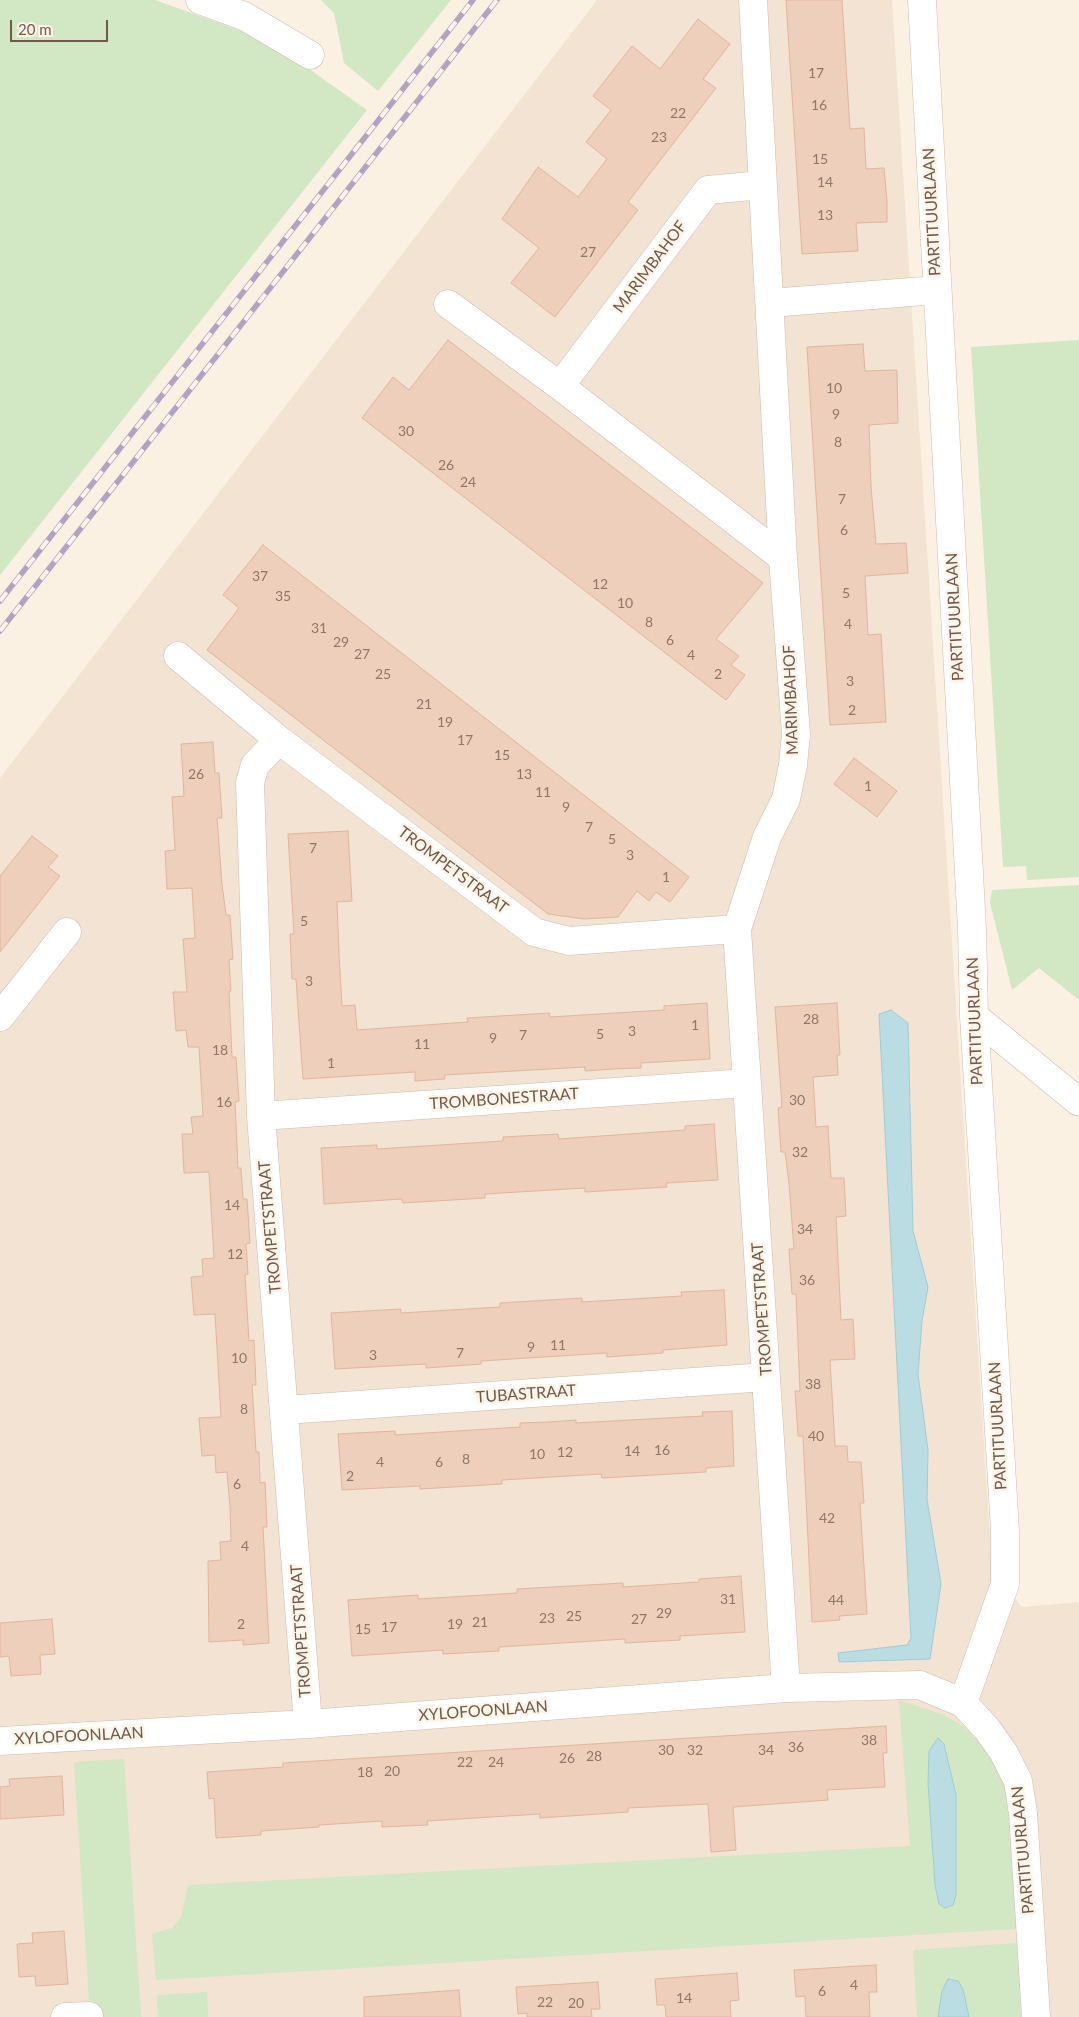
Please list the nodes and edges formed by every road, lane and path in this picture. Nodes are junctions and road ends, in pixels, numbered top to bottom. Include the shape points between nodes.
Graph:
1 (200, 0) edge
2 (754, 0) edge
3 (922, 0) edge
4 (310, 55) dead end
5 (762, 185) junction
6 (937, 290) junction
7 (770, 303) junction
8 (448, 304) dead end
9 (560, 386) junction
10 (783, 558) junction
11 (178, 656) dead end
12 (280, 740) junction
13 (767, 836) joint
14 (737, 929) junction
15 (67, 932) dead end
16 (974, 1016) junction
17 (0, 1017) edge
18 (747, 1082) junction
19 (1079, 1102) edge
20 (261, 1116) junction
21 (766, 1378) junction
22 (285, 1410) junction
23 (786, 1688) junction
24 (963, 1703) junction
25 (308, 1724) junction
26 (0, 1741) edge
27 (1036, 2017) edge

1 - 4 street via 244,16
2 - 5 street, MARIMBAHOF
3 - 6 street, PARTITUURLAAN
5 - 7 street, MARIMBAHOF
5 - 9 street, MARIMBAHOF via 708,190
6 - 7 street
6 - 16 street, PARTITUURLAAN
7 - 10 street, MARIMBAHOF
8 - 9 street
9 - 10 street
10 - 13 street, MARIMBAHOF via 796,734 786,799
11 - 12 street, TROMPETSTRAAT
12 - 14 street, TROMPETSTRAAT via 534,932 569,941
12 - 20 street, TROMPETSTRAAT via 255,765 250,783
13 - 14 street, TROMPETSTRAAT
14 - 18 street, TROMPETSTRAAT
15 - 17 street
16 - 19 street
16 - 24 street, PARTITUURLAAN via 1005,1531 1005,1584
18 - 20 street, TROMBONESTRAAT
18 - 21 street, TROMPETSTRAAT
20 - 22 street, TROMPETSTRAAT
21 - 22 street, TUBASTRAAT
21 - 23 street, TROMPETSTRAAT
22 - 25 street, TROMPETSTRAAT
23 - 24 street, XYLOFOONLAAN via 920,1685
23 - 25 street, XYLOFOONLAAN
24 - 27 street, PARTITUURLAAN via 1004,1753 1018,1781 1023,1813
25 - 26 street, XYLOFOONLAAN

